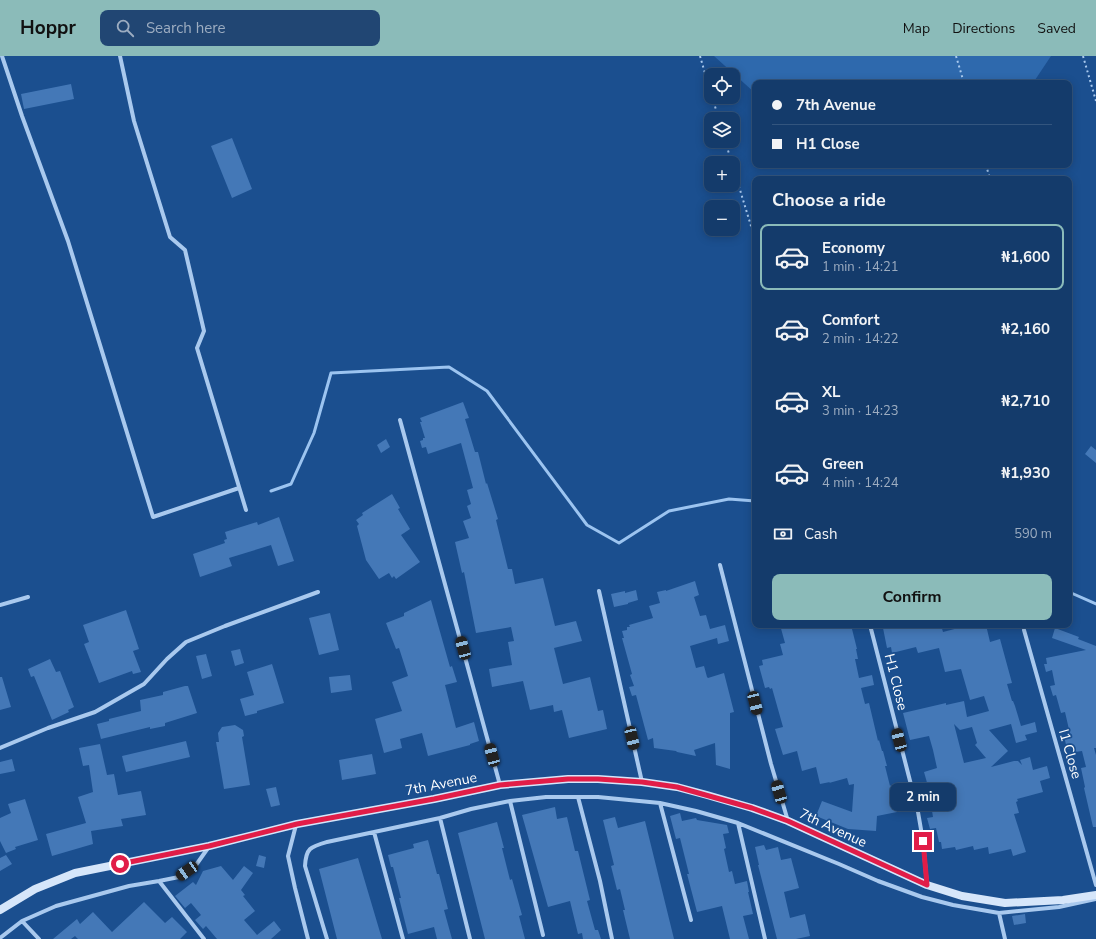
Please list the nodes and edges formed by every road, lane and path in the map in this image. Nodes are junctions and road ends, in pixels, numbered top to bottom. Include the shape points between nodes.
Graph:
1 (2, 56) edge
2 (120, 56) edge
3 (700, 56) edge
4 (956, 56) edge
5 (1083, 56) edge
6 (704, 70) edge
7 (963, 80) edge
8 (1096, 101) edge
9 (740, 190) edge
10 (752, 230) edge
11 (400, 420) dead end
12 (239, 488) junction
13 (246, 510) dead end
14 (720, 565) dead end
15 (599, 591) dead end
16 (318, 592) dead end
17 (28, 597) dead end
18 (0, 605) edge
19 (871, 628) edge
20 (1024, 630) dead end
21 (0, 748) edge
22 (642, 782) junction
23 (500, 785) junction
24 (578, 797) junction
25 (510, 801) junction
26 (660, 803) junction
27 (440, 818) junction
28 (788, 821) junction
29 (738, 823) junction
30 (297, 824) junction
31 (374, 832) junction
32 (209, 846) junction
33 (159, 881) junction
34 (927, 885) junction
35 (1096, 885) edge
36 (1096, 895) edge
37 (1096, 899) edge
38 (0, 910) edge
39 (999, 913) junction
40 (690, 920) dead end
41 (22, 921) junction
42 (543, 934) dead end
43 (0, 938) edge
44 (39, 939) edge
45 (204, 939) edge
46 (308, 939) edge
47 (327, 939) edge
48 (403, 939) edge
49 (470, 939) edge
50 (612, 939) edge
51 (765, 939) edge
52 (1005, 939) edge

1 - 12 street via 68,241 153,517
2 - 12 street via 134,121 170,237 185,250 204,331 196,348
3 - 6 path
4 - 7 path
5 - 8 path
9 - 10 path
11 - 23 street
12 - 13 street
14 - 28 street
15 - 22 street
16 - 21 street via 186,642 144,684 101,709
17 - 18 street
19 - 34 street, H1 Close via 918,812
20 - 35 street, I1 Close
22 - 23 main road, 7th Avenue via 568,779
22 - 28 main road, 7th Avenue via 677,787
23 - 30 main road, 7th Avenue
24 - 25 street
24 - 26 street
24 - 50 street
25 - 27 street
25 - 42 street
26 - 29 street
26 - 40 street
27 - 31 street
27 - 49 street
28 - 34 main road, 7th Avenue
29 - 39 street via 922,897
29 - 51 street
30 - 32 main road, 7th Avenue
30 - 46 street via 288,856
31 - 47 street via 313,846 306,854 305,866
31 - 48 street
32 - 33 street via 196,865 178,877
32 - 38 main road, 7th Avenue via 75,873 35,889
33 - 41 street via 129,886 56,906
33 - 45 street
34 - 36 main road, 7th Avenue via 962,896 1005,903 1063,900
37 - 39 street via 1059,907
39 - 52 street
41 - 43 street
41 - 44 street

